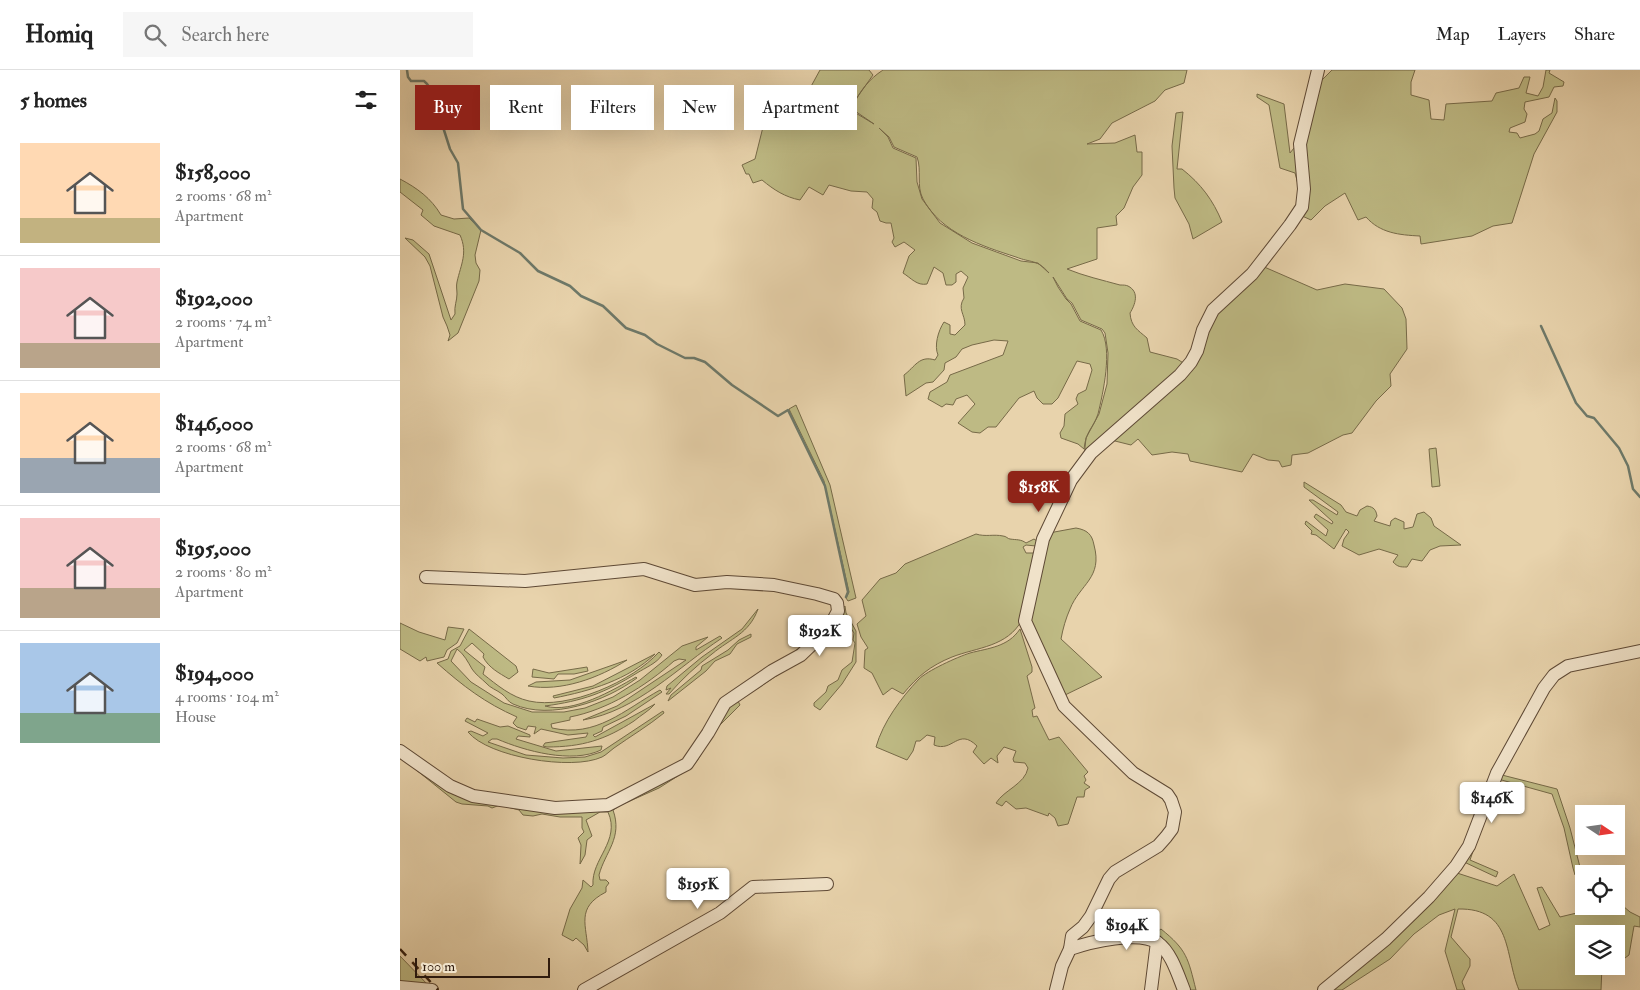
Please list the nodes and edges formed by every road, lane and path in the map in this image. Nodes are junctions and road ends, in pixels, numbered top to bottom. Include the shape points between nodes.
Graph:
1 (1318, 70) edge
2 (426, 577) dead end
3 (1640, 651) edge
4 (400, 751) edge
5 (827, 884) dead end
6 (1157, 942) junction
7 (1070, 949) junction
8 (400, 987) edge
9 (432, 990) edge
10 (584, 990) edge
11 (1056, 990) edge
12 (1152, 990) edge
13 (1184, 990) edge
14 (1324, 990) edge

1 - 7 street via 1300,144 1304,189 1302,207 1252,274 1213,310 1197,351 1185,369 1091,453 1072,480 1043,539 1025,621 1064,706 1134,773 1166,794 1176,812 1172,829 1158,846 1108,879 1091,916 1072,936
2 - 4 street via 525,581 644,569 695,585 727,582 795,589 834,599 838,611 829,628 801,655 725,703 686,764 608,805 555,808 473,796 450,786
3 - 14 street via 1568,666 1554,675 1496,773 1469,846 1456,866 1386,939
5 - 10 street via 753,887 720,912
6 - 7 street via 1126,938
6 - 12 street
6 - 13 street via 1168,955
7 - 11 street
8 - 9 street

